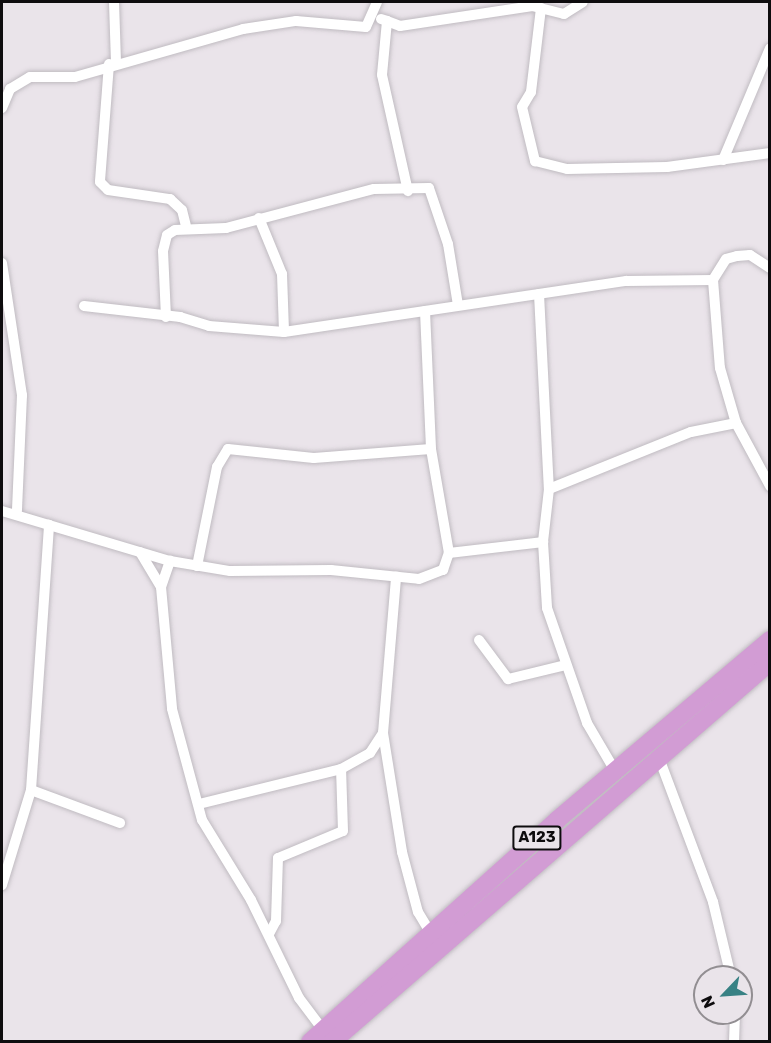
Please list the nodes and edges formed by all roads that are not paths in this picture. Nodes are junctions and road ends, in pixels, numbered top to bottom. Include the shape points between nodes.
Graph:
1 (114, 2) edge
2 (377, 2) edge
3 (583, 2) edge
4 (541, 8) junction
5 (373, 15) junction
6 (387, 21) junction
7 (366, 27) junction
8 (381, 41) junction
9 (770, 48) edge
10 (113, 63) junction
11 (2, 108) edge
12 (770, 153) edge
13 (723, 160) junction
14 (408, 191) junction
15 (259, 218) junction
16 (186, 226) junction
17 (2, 263) edge
18 (770, 268) edge
19 (713, 280) junction
20 (540, 294) junction
21 (458, 305) junction
22 (84, 306) dead end
23 (425, 311) junction
24 (166, 317) junction
25 (284, 332) junction
26 (736, 423) junction
27 (431, 449) junction
28 (770, 486) edge
29 (549, 489) junction
30 (2, 511) edge
31 (17, 511) junction
32 (49, 525) junction
33 (543, 542) junction
34 (140, 551) junction
35 (449, 553) junction
36 (170, 561) junction
37 (197, 566) junction
38 (396, 577) junction
39 (161, 587) junction
40 (479, 640) dead end
41 (770, 640) edge
42 (566, 665) junction
43 (768, 670) edge
44 (383, 732) junction
45 (659, 758) junction
46 (341, 769) junction
47 (615, 771) junction
48 (31, 790) junction
49 (199, 804) junction
50 (120, 824) dead end
51 (2, 885) edge
52 (269, 934) junction
53 (432, 936) junction
54 (728, 965) edge
55 (735, 1025) edge
56 (321, 1038) edge
57 (734, 1041) edge

1 - 10 street
2 - 5 street
3 - 4 street via 564,14
4 - 6 street via 400,26
4 - 13 street via 531,92 522,107 534,161 567,169
5 - 6 street
5 - 7 street
6 - 8 street
7 - 8 street
7 - 10 street via 296,21
8 - 14 street via 382,75
9 - 13 street
10 - 11 street via 75,77 22,80
10 - 16 street via 100,182 108,190 170,199 182,210
12 - 13 street
14 - 15 street via 374,189
14 - 21 street via 429,188 433,196 448,244
15 - 16 street via 226,228
15 - 25 street via 282,274
16 - 24 street via 167,235 164,245
17 - 31 street via 22,395
18 - 19 street via 750,255 737,256 726,260
19 - 20 street via 626,281
19 - 26 street via 714,332
20 - 21 street
20 - 29 street
21 - 23 street
22 - 24 street
23 - 25 street
23 - 27 street
24 - 25 street
26 - 28 street
26 - 29 street via 691,432
27 - 35 street
27 - 37 street via 314,458 228,449 217,467
29 - 33 street
30 - 31 street
31 - 32 street via 23,519
32 - 34 street
32 - 48 street
33 - 35 street
33 - 42 street via 547,608
34 - 36 street
34 - 39 street
35 - 38 street via 443,570 419,579
36 - 37 street
36 - 39 street
37 - 38 street
38 - 44 street
39 - 49 street via 172,709
40 - 42 street via 508,679
41 - 47 highway, A123
42 - 47 street via 586,723
43 - 45 highway, A123
44 - 46 street via 370,753
44 - 53 street via 402,852 418,912
45 - 54 street via 713,902
45 - 56 highway, A123
46 - 49 street
46 - 52 street via 343,831 278,858 276,921
47 - 53 highway, A123
48 - 50 street
48 - 51 street
49 - 52 street via 212,840
52 - 56 street
53 - 56 highway, A123
55 - 57 street

